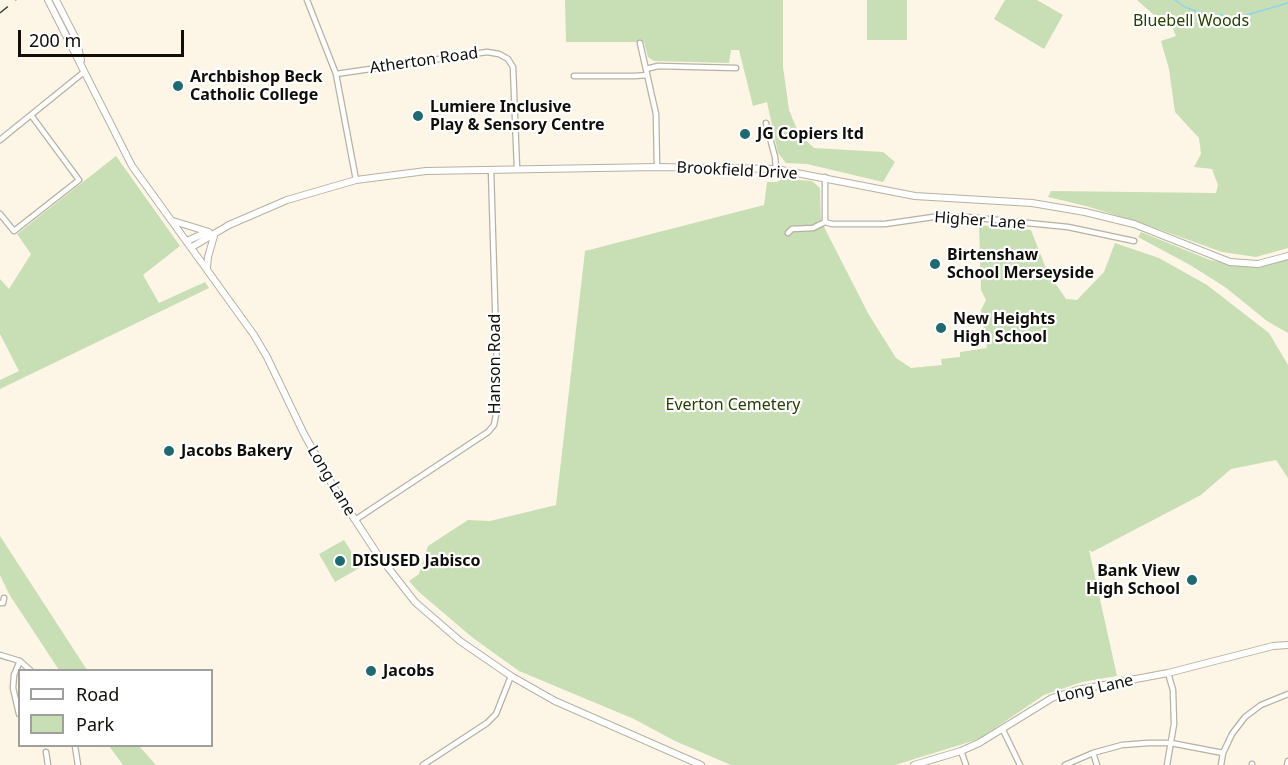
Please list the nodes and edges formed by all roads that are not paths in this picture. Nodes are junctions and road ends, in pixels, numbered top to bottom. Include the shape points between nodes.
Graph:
1 (48, 0) edge
2 (56, 0) edge
3 (307, 0) edge
4 (640, 44) dead end
5 (735, 68) dead end
6 (84, 72) junction
7 (646, 72) junction
8 (336, 74) junction
9 (574, 76) dead end
10 (30, 115) junction
11 (766, 123) dead end
12 (0, 140) edge
13 (657, 167) junction
14 (517, 169) junction
15 (776, 169) junction
16 (491, 170) junction
17 (825, 177) junction
18 (356, 180) junction
19 (0, 214) edge
20 (172, 221) junction
21 (825, 222) junction
22 (214, 232) junction
23 (788, 233) dead end
24 (1134, 241) dead end
25 (189, 244) junction
26 (1288, 256) edge
27 (207, 268) junction
28 (355, 520) junction
29 (1288, 645) edge
30 (0, 655) edge
31 (20, 661) junction
32 (29, 669) edge
33 (1168, 673) junction
34 (511, 676) junction
35 (1288, 694) edge
36 (18, 710) edge
37 (1003, 730) junction
38 (1171, 743) junction
39 (75, 747) edge
40 (962, 751) junction
41 (46, 752) dead end
42 (1093, 753) junction
43 (1223, 753) junction
44 (40, 759) dead end
45 (47, 759) junction
46 (1288, 760) edge
47 (48, 765) edge
48 (78, 765) edge
49 (423, 765) edge
50 (701, 765) edge
51 (914, 765) edge
52 (966, 765) edge
53 (1020, 765) edge
54 (1065, 765) edge
55 (1097, 765) edge
56 (1167, 765) edge
57 (1221, 765) edge
58 (1287, 765) edge

1 - 6 street, Long Lane
2 - 6 street, Long Lane via 76,39
3 - 8 street
4 - 7 street
5 - 7 street via 658,66
6 - 10 street
6 - 20 street, Long Lane via 132,165
7 - 9 street via 635,76
7 - 13 street via 656,114
8 - 14 street, Atherton Road via 487,52 499,54 513,67
8 - 18 street
10 - 12 street
10 - 19 street via 79,180 14,231
11 - 15 street
13 - 14 street, Brookfield Drive
13 - 15 street, Brookfield Drive
14 - 16 street, Brookfield Drive
15 - 17 street, Brookfield Drive
16 - 18 street, Brookfield Drive via 426,171
16 - 28 street, Hanson Road via 498,404 494,425
17 - 21 street
17 - 26 street, Brookfield Drive via 915,196 1032,203 1085,212 1134,224 1230,262 1258,264
18 - 22 street, Brookfield Drive via 287,200
20 - 22 street
20 - 25 street, Long Lane
21 - 23 street, Higher Lane
21 - 24 street, Higher Lane via 885,224 940,216 967,217 1068,227
22 - 25 street, Brookfield Drive
22 - 27 street
25 - 27 street, Long Lane
27 - 28 street, Long Lane via 267,357 304,434
28 - 34 street, Long Lane via 415,602 460,641
29 - 33 street, Long Lane
30 - 31 street
31 - 32 street
31 - 36 street via 13,688
33 - 37 street, Long Lane via 1052,698
33 - 38 street via 1174,705
34 - 49 street via 496,714
34 - 50 street, Long Lane via 555,701
35 - 43 street via 1261,705 1245,717
37 - 40 street, Long Lane
37 - 53 street
38 - 42 street via 1122,745
38 - 43 street
38 - 56 street
39 - 48 street
40 - 51 street, Long Lane
40 - 52 street
41 - 45 street
42 - 54 street
42 - 55 street
43 - 57 street
44 - 45 street
45 - 47 street
46 - 58 street

